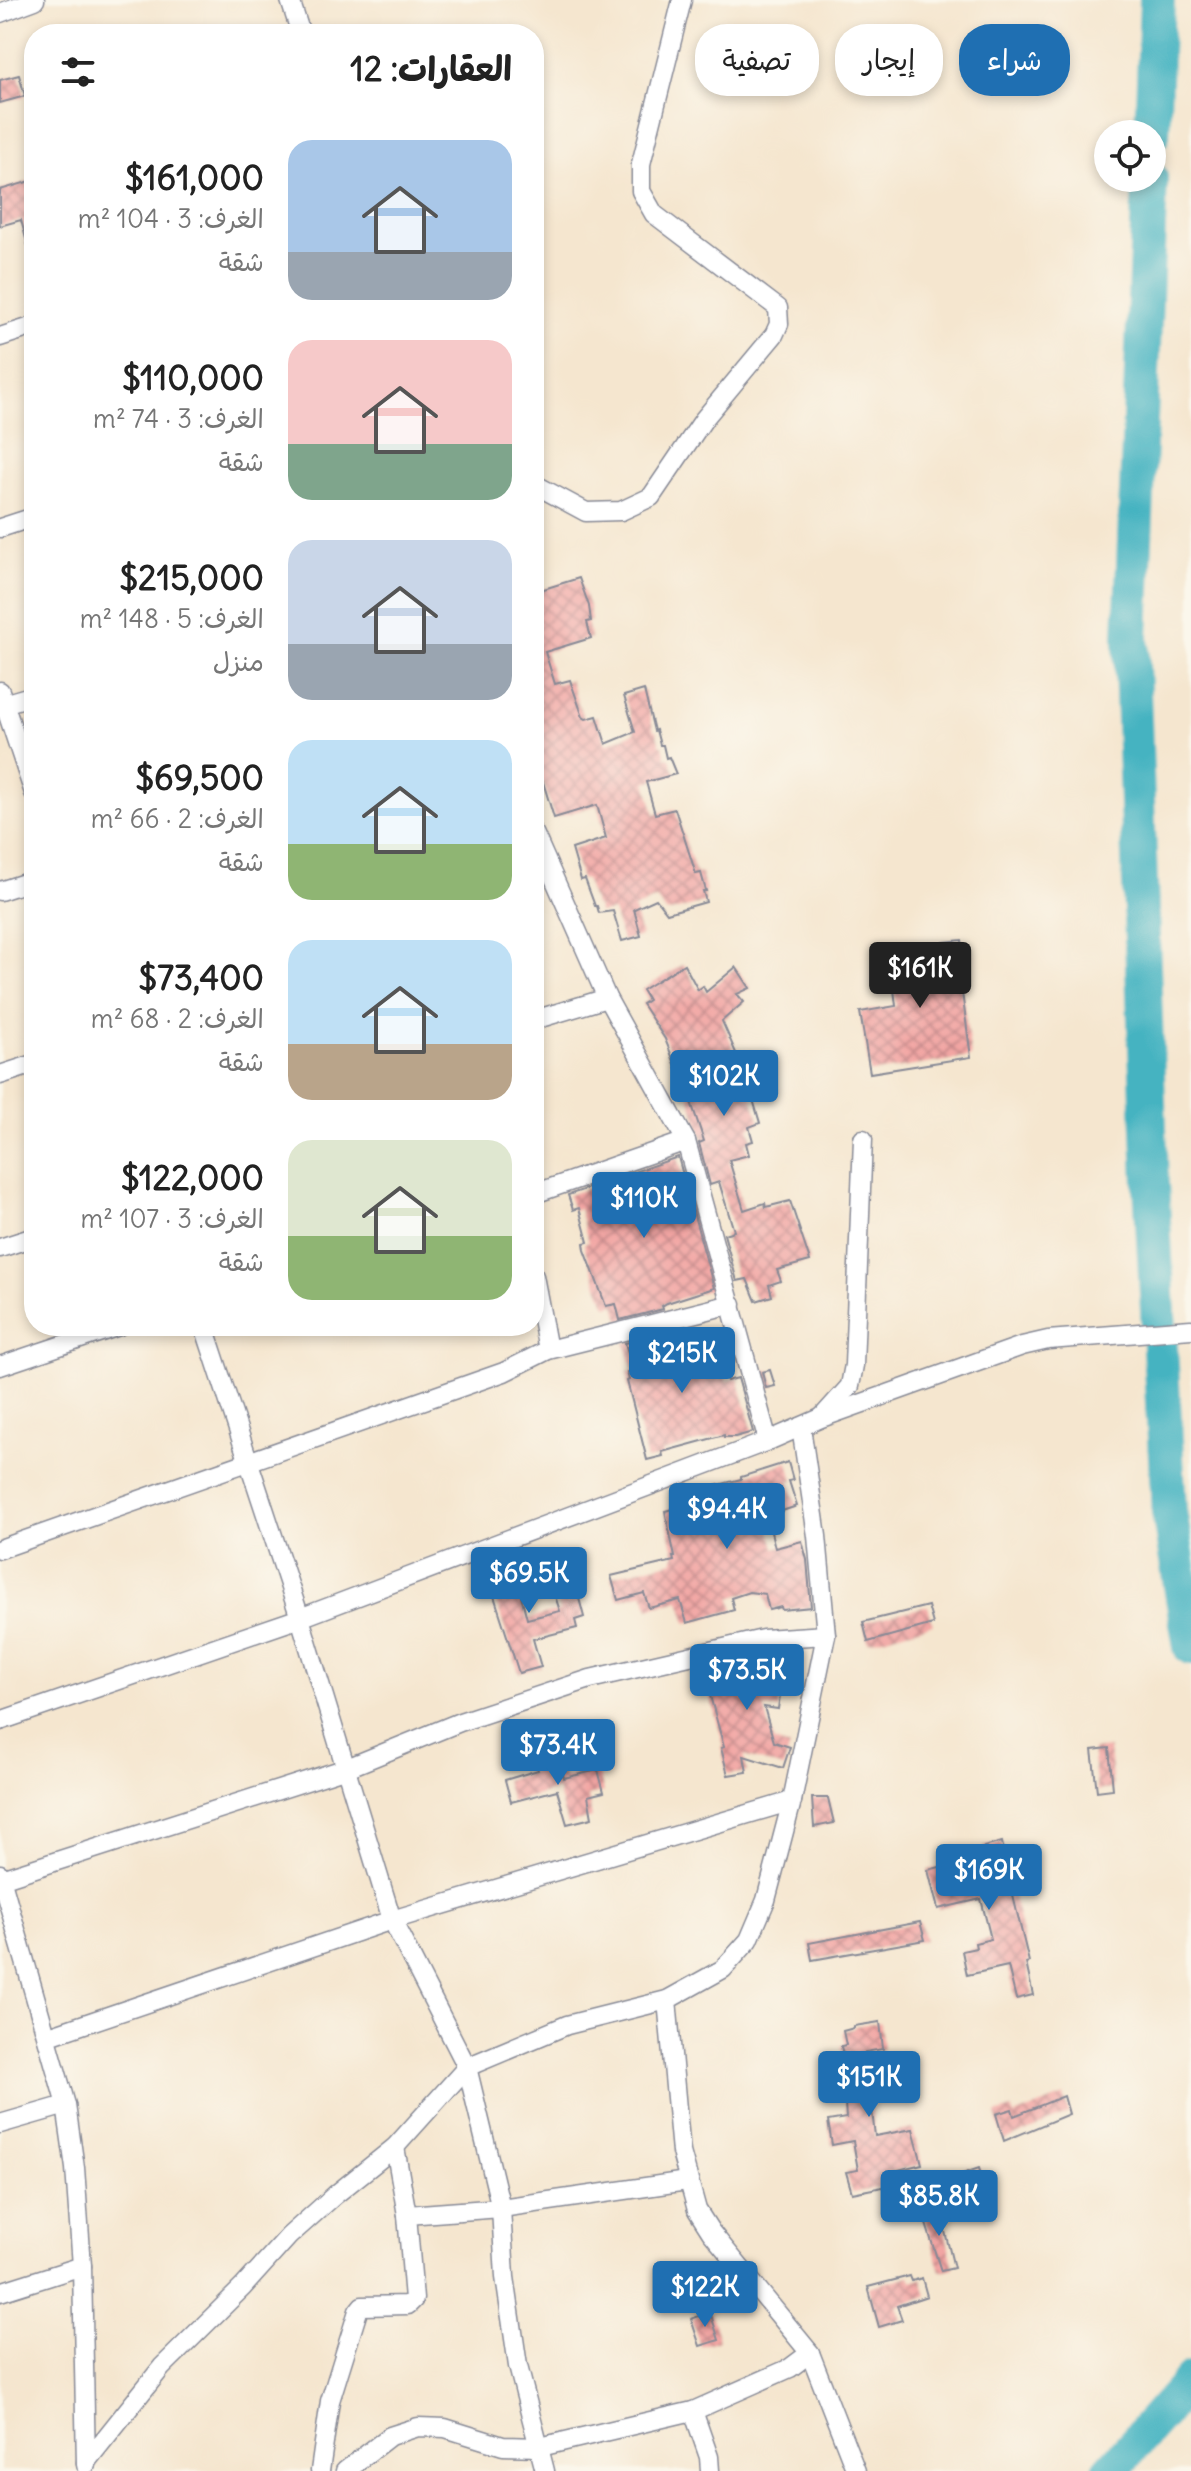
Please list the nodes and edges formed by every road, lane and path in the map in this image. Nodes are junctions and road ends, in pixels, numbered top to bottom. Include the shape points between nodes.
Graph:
1 (35, 0) edge
2 (290, 0) edge
3 (682, 0) edge
4 (0, 13) edge
5 (298, 24) edge
6 (24, 329) edge
7 (0, 337) edge
8 (544, 489) edge
9 (24, 520) edge
10 (0, 528) edge
11 (24, 697) edge
12 (2, 700) edge
13 (24, 764) edge
14 (544, 856) edge
15 (24, 883) edge
16 (0, 891) edge
17 (607, 998) junction
18 (544, 1017) edge
19 (24, 1067) edge
20 (0, 1075) edge
21 (863, 1139) dead end
22 (686, 1141) junction
23 (544, 1191) edge
24 (24, 1240) edge
25 (0, 1248) edge
26 (732, 1304) junction
27 (544, 1329) edge
28 (1191, 1329) edge
29 (89, 1336) edge
30 (207, 1336) edge
31 (548, 1350) junction
32 (0, 1366) edge
33 (821, 1418) junction
34 (801, 1427) junction
35 (768, 1441) junction
36 (248, 1460) junction
37 (0, 1549) edge
38 (300, 1618) junction
39 (826, 1635) junction
40 (0, 1721) edge
41 (347, 1768) junction
42 (792, 1801) junction
43 (1, 1876) edge
44 (392, 1920) junction
45 (19, 1934) junction
46 (0, 1940) edge
47 (667, 2000) junction
48 (49, 2036) junction
49 (467, 2067) junction
50 (66, 2105) junction
51 (0, 2124) edge
52 (395, 2147) junction
53 (687, 2181) junction
54 (501, 2208) junction
55 (407, 2215) junction
56 (82, 2266) junction
57 (0, 2292) edge
58 (810, 2353) junction
59 (693, 2411) junction
60 (540, 2447) junction
61 (86, 2466) edge
62 (320, 2471) edge
63 (345, 2471) edge
64 (545, 2471) edge
65 (710, 2471) edge
66 (856, 2471) edge

1 - 4 street
2 - 5 street
3 - 8 street via 641,164 641,191 662,222 778,308 779,324 651,497 621,511 586,512
6 - 7 street
9 - 10 street
11 - 12 street
12 - 13 street
14 - 17 street
15 - 16 street
17 - 18 street
17 - 22 street
19 - 20 street
21 - 33 street via 854,1365 850,1386
22 - 23 street
22 - 26 street
24 - 25 street
26 - 31 street
26 - 35 street
27 - 31 street
28 - 33 street via 1022,1346
29 - 32 street
30 - 36 street
31 - 36 street via 504,1372
33 - 34 street
34 - 35 street
34 - 39 street
35 - 38 street
36 - 37 street
36 - 38 street
38 - 40 street
38 - 41 street
39 - 41 street via 763,1639 590,1679 460,1722
39 - 42 street
41 - 43 street
41 - 44 street
42 - 44 street
42 - 47 street via 766,1900 749,1940 723,1969
43 - 45 street
44 - 48 street
44 - 49 street
45 - 46 street
45 - 48 street
47 - 49 street via 567,2025
47 - 53 street
48 - 50 street
49 - 52 street
49 - 54 street
50 - 51 street
50 - 56 street
52 - 55 street
52 - 61 street via 289,2236 162,2367
53 - 54 street
53 - 58 street via 702,2221
54 - 55 street
54 - 60 street via 518,2366
55 - 62 street via 414,2299 408,2305 362,2306 358,2311 330,2401
56 - 57 street
56 - 61 street
58 - 59 street via 790,2368
58 - 66 street
59 - 60 street
59 - 65 street
60 - 63 street via 503,2446 445,2428 418,2427 390,2436
60 - 64 street

